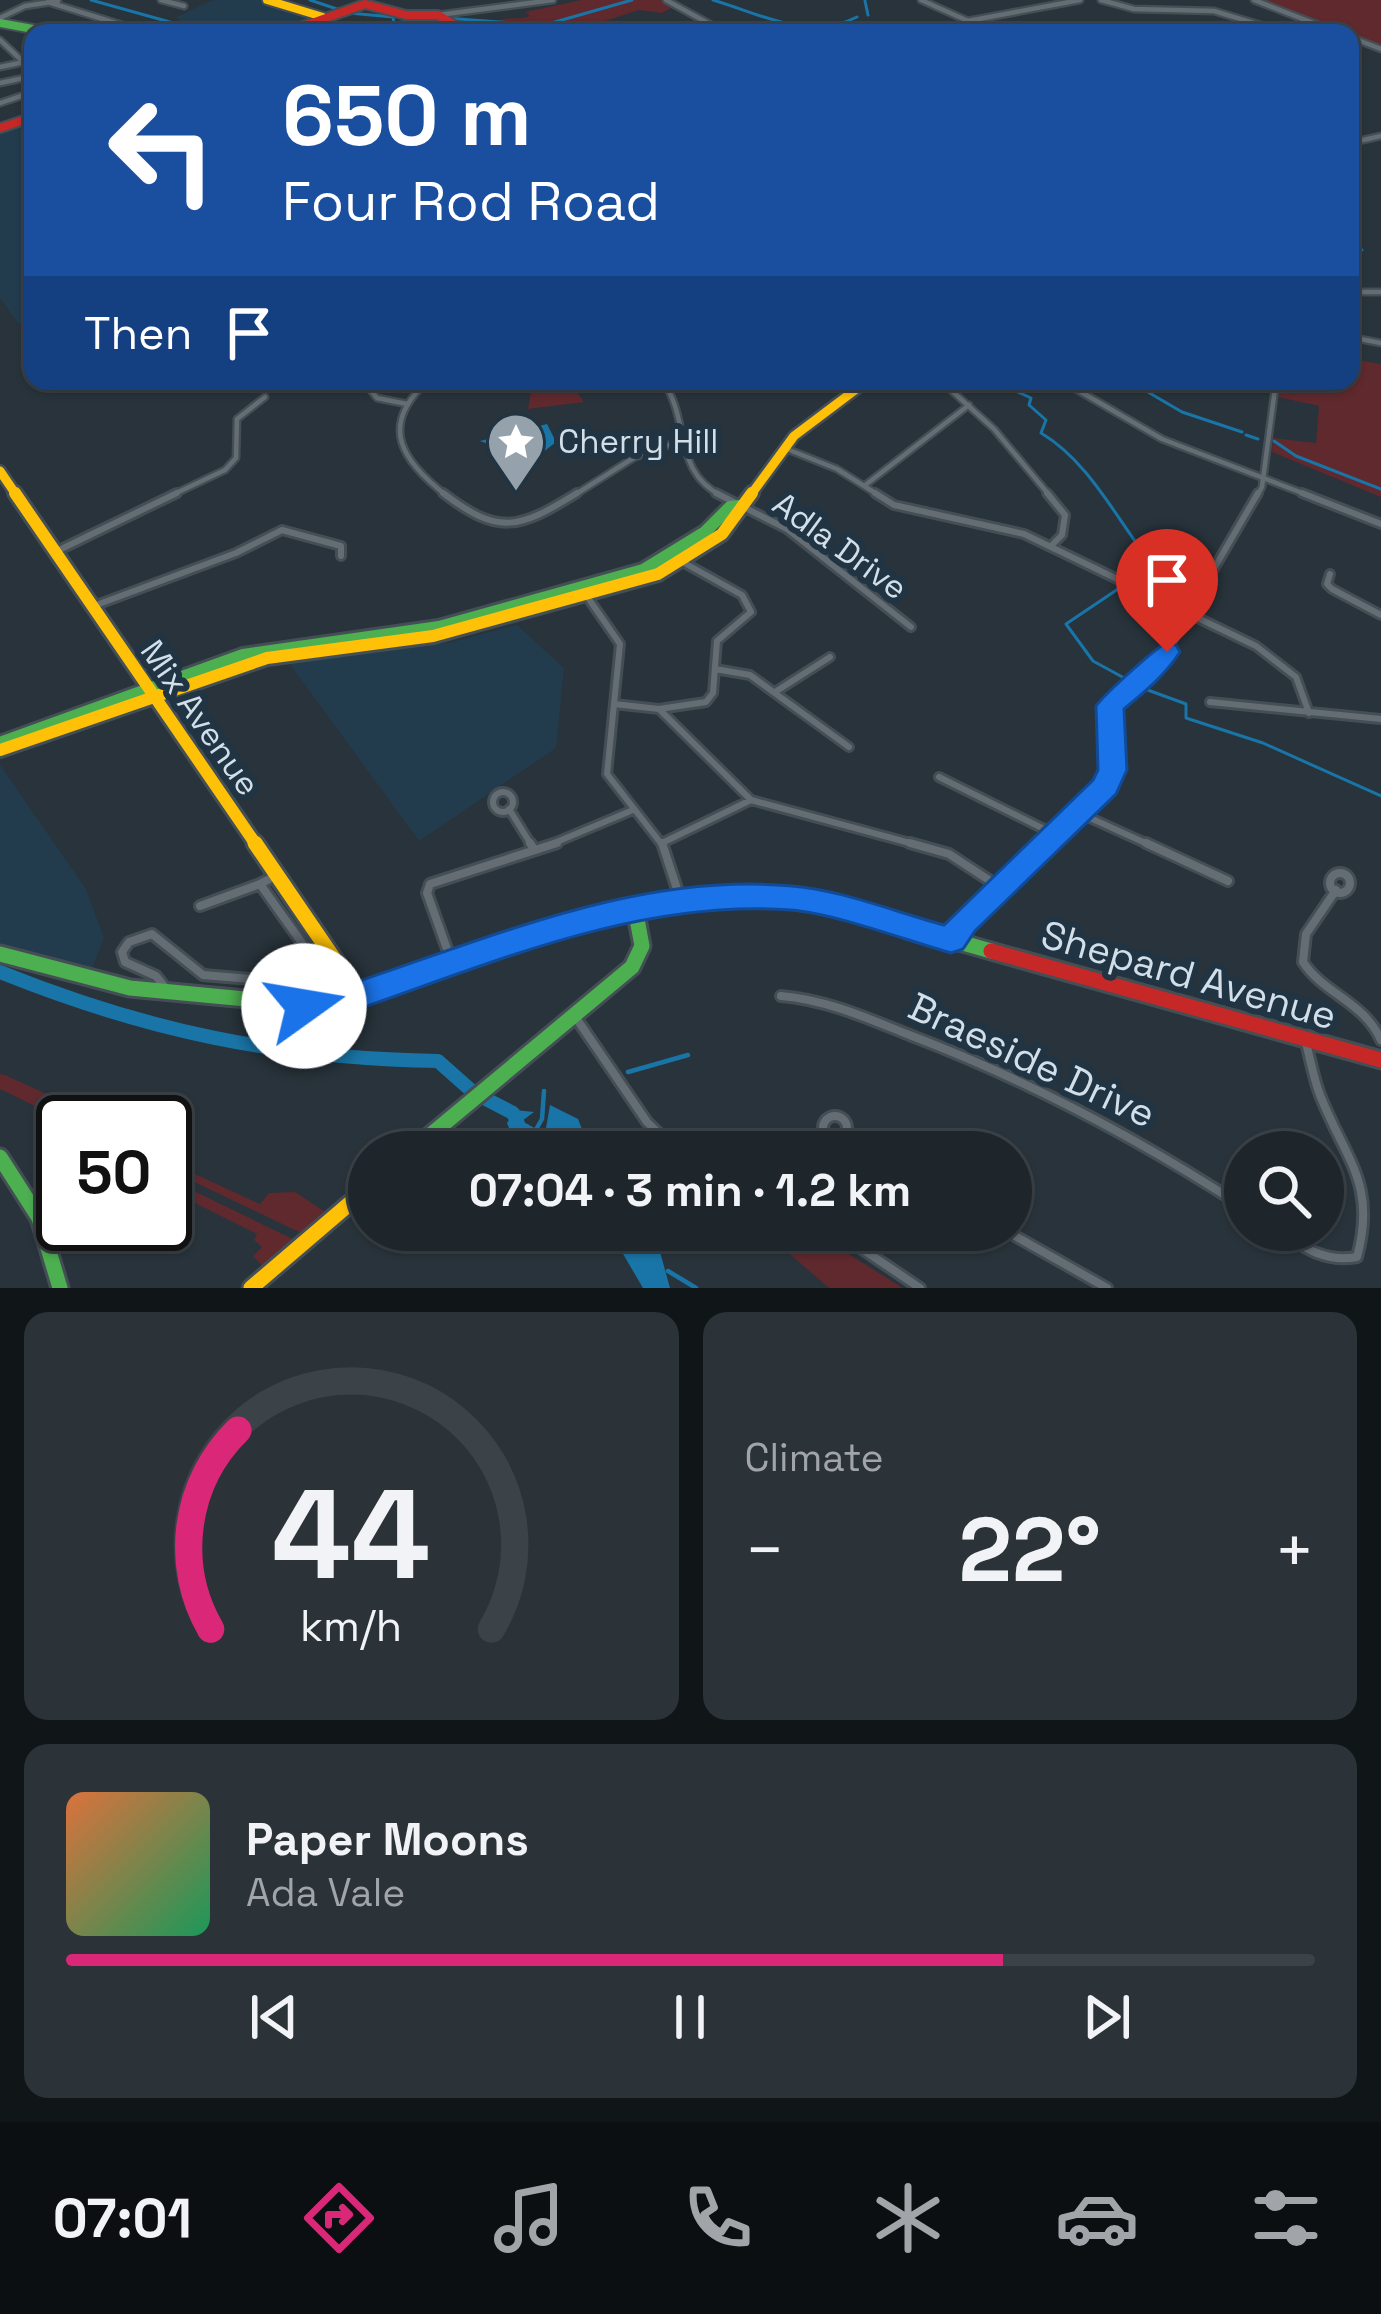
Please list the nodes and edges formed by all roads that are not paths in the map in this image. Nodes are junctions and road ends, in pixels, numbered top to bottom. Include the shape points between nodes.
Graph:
1 (161, 0) edge
2 (267, 0) edge
3 (484, 0) edge
4 (553, 0) edge
5 (666, 0) edge
6 (921, 0) edge
7 (1080, 0) edge
8 (1100, 0) edge
9 (1254, 0) edge
10 (58, 1) edge
11 (48, 2) edge
12 (370, 2) edge
13 (184, 6) dead end
14 (490, 9) junction
15 (438, 15) junction
16 (325, 18) junction
17 (0, 20) edge
18 (968, 21) junction
19 (119, 24) edge
20 (309, 24) edge
21 (452, 24) edge
22 (710, 24) edge
23 (975, 24) edge
24 (1257, 24) edge
25 (1317, 24) edge
26 (0, 40) edge
27 (10, 50) junction
28 (0, 52) edge
29 (24, 62) joint
30 (0, 68) edge
31 (370, 390) edge
32 (420, 390) edge
33 (669, 390) edge
34 (855, 390) edge
35 (951, 390) edge
36 (1077, 390) edge
37 (1275, 390) edge
38 (265, 397) dead end
39 (407, 404) junction
40 (970, 405) junction
41 (682, 440) junction
42 (788, 449) junction
43 (0, 471) edge
44 (1264, 478) junction
45 (864, 486) junction
46 (740, 506) junction
47 (1381, 524) edge
48 (1051, 546) junction
49 (55, 552) junction
50 (340, 556) dead end
51 (675, 558) junction
52 (1330, 574) dead end
53 (584, 592) junction
54 (91, 607) junction
55 (1189, 614) junction
56 (1381, 615) edge
57 (910, 627) dead end
58 (830, 657) dead end
59 (715, 669) junction
60 (149, 692) junction
61 (775, 692) junction
62 (1210, 702) dead end
63 (614, 704) junction
64 (658, 709) junction
65 (1309, 713) junction
66 (1381, 719) edge
67 (0, 747) edge
68 (849, 747) dead end
69 (939, 777) dead end
70 (751, 800) junction
71 (508, 809) dead end
72 (633, 810) junction
73 (1078, 812) junction
74 (1055, 835) junction
75 (662, 843) junction
76 (533, 849) junction
77 (276, 876) junction
78 (1228, 881) dead end
79 (260, 884) junction
80 (1001, 888) junction
81 (1336, 890) dead end
82 (681, 901) junction
83 (200, 906) dead end
84 (634, 908) junction
85 (951, 940) junction
86 (0, 954) edge
87 (332, 956) junction
88 (452, 963) junction
89 (166, 993) junction
90 (358, 994) junction
91 (781, 997) dead end
92 (304, 1006) junction
93 (574, 1016) junction
94 (1305, 1039) junction
95 (1381, 1042) edge
96 (1380, 1060) edge
97 (435, 1131) edge
98 (653, 1131) edge
99 (1341, 1131) edge
100 (1344, 1135) edge
101 (0, 1157) edge
102 (1224, 1194) edge
103 (348, 1205) edge
104 (1032, 1246) edge
105 (865, 1251) edge
106 (1308, 1251) edge
107 (60, 1288) edge
108 (251, 1288) edge
109 (920, 1288) edge
110 (1107, 1288) edge

1 - 13 street
2 - 16 street
3 - 14 street
4 - 14 street
5 - 22 street
6 - 18 street
7 - 18 street
8 - 24 street via 1214,11
9 - 25 street
10 - 11 street
11 - 17 street
11 - 19 street
12 - 15 street via 406,15
12 - 16 street
14 - 15 street
15 - 21 street
16 - 20 street
18 - 23 street
26 - 27 street
27 - 28 street
27 - 29 street
29 - 30 street
31 - 39 street
32 - 39 street
33 - 41 street, Adla Drive
34 - 42 street
35 - 40 street
36 - 44 street via 1155,436
37 - 44 street
38 - 49 street via 237,419 236,458 225,470
39 - 41 street via 399,438 427,480 478,519 501,526 528,521 656,445
40 - 45 street
40 - 48 street via 1065,515
41 - 46 street, Adla Drive via 704,487
42 - 45 street
42 - 46 street
43 - 49 street, Mix Avenue
44 - 47 street
44 - 55 street
45 - 48 street via 894,506 992,524
46 - 51 street via 722,534
46 - 57 street, Adla Drive via 787,529
48 - 55 street
49 - 54 street, Mix Avenue
50 - 54 street via 331,540 282,530
51 - 53 street via 658,574
51 - 59 street via 749,602 751,612 717,641
52 - 56 street via 1332,589
53 - 60 street via 423,634 245,659
53 - 63 street via 620,644
54 - 60 street, Mix Avenue
55 - 65 street via 1281,661
55 - 73 street via 1154,670 1110,706 1111,776
58 - 61 street
59 - 61 street via 735,669
59 - 64 street via 706,702
60 - 67 street
60 - 77 street, Mix Avenue
61 - 68 street
62 - 65 street
63 - 64 street
63 - 72 street via 607,774
64 - 70 street
65 - 66 street
69 - 74 street
70 - 75 street
70 - 80 street via 949,854
71 - 76 street
72 - 75 street
72 - 76 street
73 - 74 street
73 - 78 street
74 - 80 street
75 - 82 street
76 - 88 street via 430,884
77 - 79 street
77 - 87 street, Mix Avenue
79 - 83 street
79 - 89 street via 314,960 311,976 299,982 203,975 163,938 128,942 125,962 163,981
80 - 85 street
81 - 95 street via 1301,957 1311,975 1372,1017
82 - 84 street, Shepard Avenue
82 - 85 street, Shepard Avenue via 794,898
84 - 88 street, Shepard Avenue
84 - 93 street via 641,955
85 - 94 street, Shepard Avenue
86 - 89 street, Shepard Avenue
87 - 90 street, Mix Avenue
87 - 92 street via 333,986
88 - 90 street, Shepard Avenue
89 - 92 street, Shepard Avenue
90 - 92 street, Shepard Avenue
91 - 102 street, Braeside Drive via 848,1010 988,1066 1163,1153
93 - 97 street
93 - 98 street
94 - 96 street, Shepard Avenue
94 - 99 street via 1320,1096
95 - 96 street
100 - 106 street via 1371,1191 1367,1239 1358,1257 1338,1262
101 - 107 street via 36,1207
103 - 108 street
104 - 110 street
105 - 109 street

